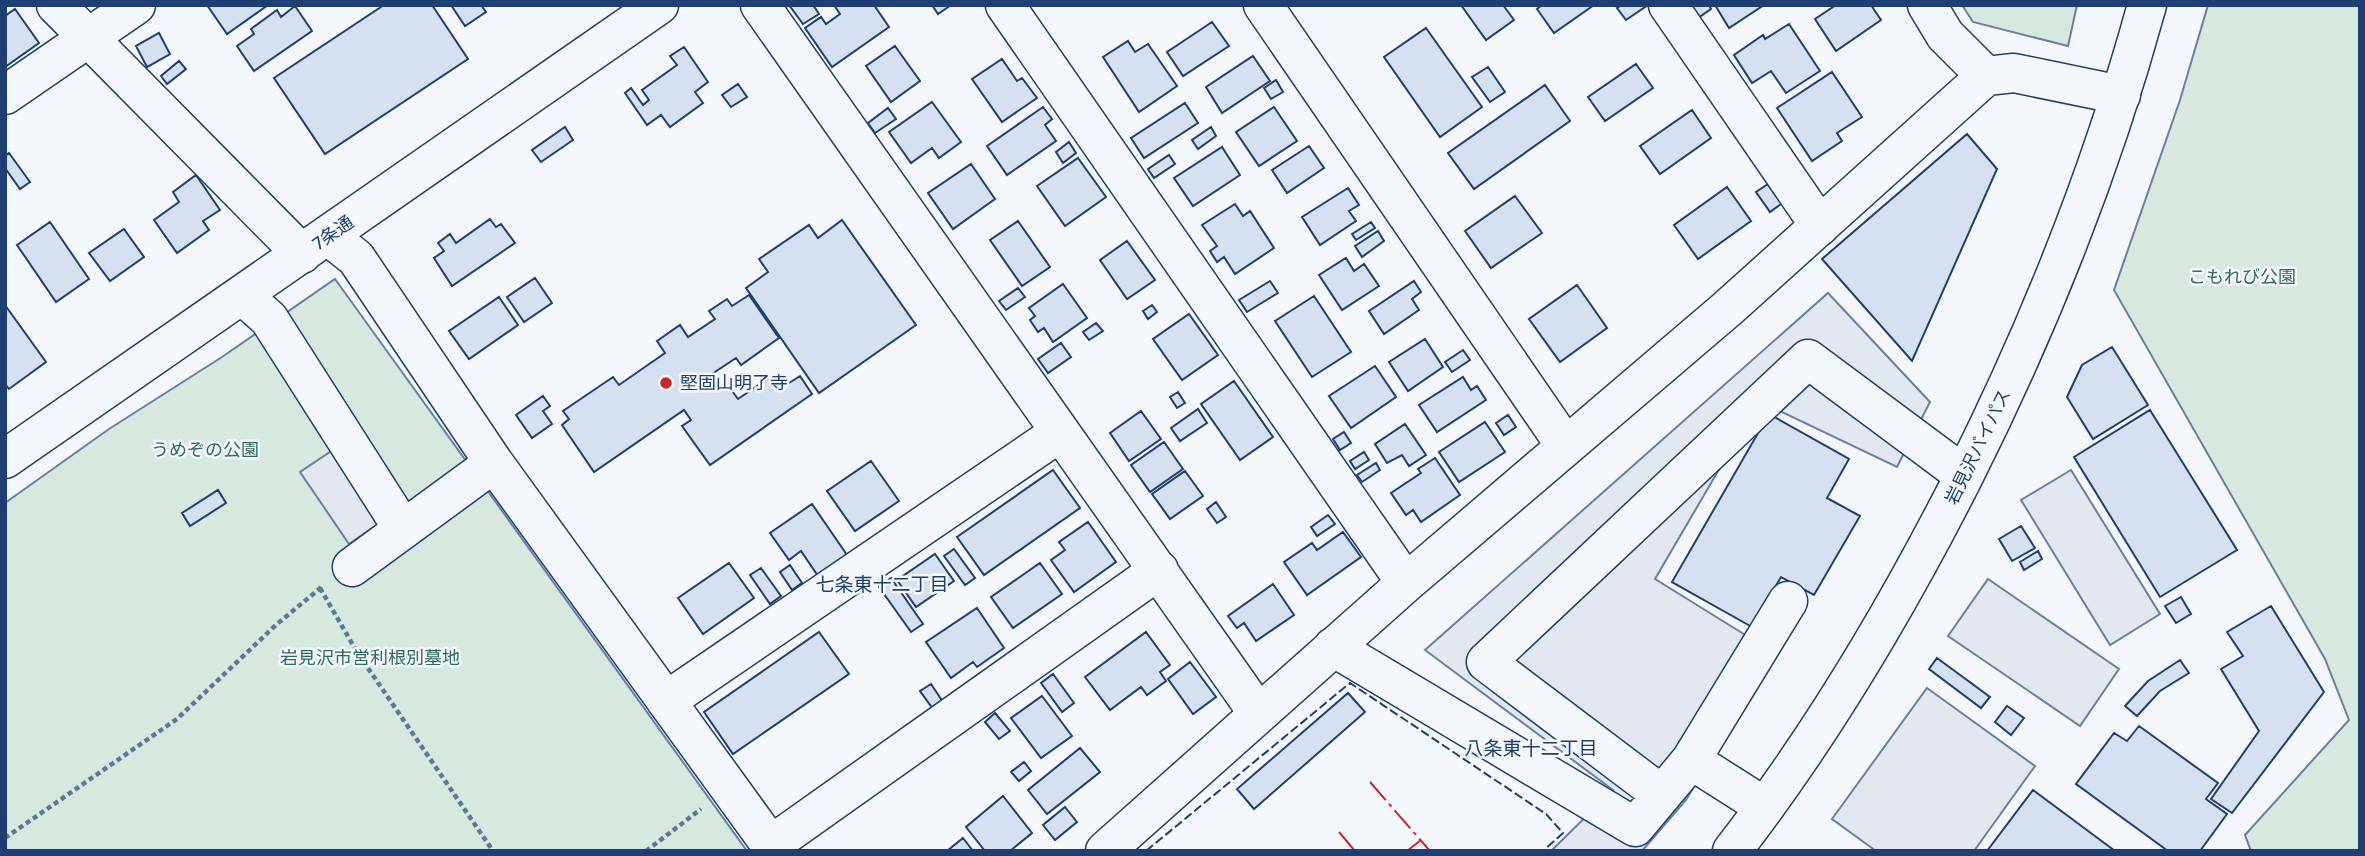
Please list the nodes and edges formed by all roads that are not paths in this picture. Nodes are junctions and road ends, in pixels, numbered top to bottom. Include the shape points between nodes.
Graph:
1 (56, 5) edge
2 (136, 5) edge
3 (660, 5) edge
4 (760, 5) edge
5 (1005, 5) edge
6 (1263, 5) edge
7 (1668, 5) edge
8 (1927, 5) edge
9 (2147, 5) edge
10 (89, 38) junction
11 (1986, 76) junction
12 (5, 95) edge
13 (2121, 95) junction
14 (1820, 226) junction
15 (315, 245) junction
16 (242, 295) junction
17 (1059, 433) junction
18 (1565, 445) junction
19 (5, 459) edge
20 (494, 463) junction
21 (1964, 475) junction
22 (403, 530) junction
23 (352, 567) road end
24 (1159, 570) junction
25 (1406, 583) junction
26 (1788, 601) dead end
27 (1333, 647) junction
28 (666, 701) junction
29 (1258, 713) junction
30 (1691, 760) junction
31 (1662, 795) junction
32 (1765, 807) junction
33 (773, 848) edge
34 (1105, 851) edge
35 (1732, 851) edge

1 - 10 main road
2 - 10 main road
3 - 15 main road, 7条通
4 - 17 main road
5 - 25 main road
6 - 18 main road
7 - 14 main road
8 - 11 main road via 1945,35
9 - 13 main road, 岩見沢バイパス
10 - 12 main road
10 - 15 main road
11 - 13 main road via 2014,73
11 - 14 main road
13 - 21 main road, 岩見沢バイパス via 2084,206 2022,357
14 - 18 main road
15 - 16 main road, 7条通
15 - 20 main road via 356,258
16 - 19 main road, 7条通
16 - 22 main road via 269,319
17 - 24 main road
17 - 28 main road
18 - 25 main road
20 - 22 main road
20 - 28 main road
21 - 31 main road via 1808,359 1486,662
21 - 32 main road, 岩見沢バイパス via 1875,640
22 - 23 main road
24 - 29 main road
24 - 33 main road
25 - 27 main road
26 - 30 main road
27 - 29 main road
27 - 31 main road via 1635,827
28 - 33 main road
29 - 34 main road
30 - 31 main road
30 - 32 main road
32 - 35 main road, 岩見沢バイパス

